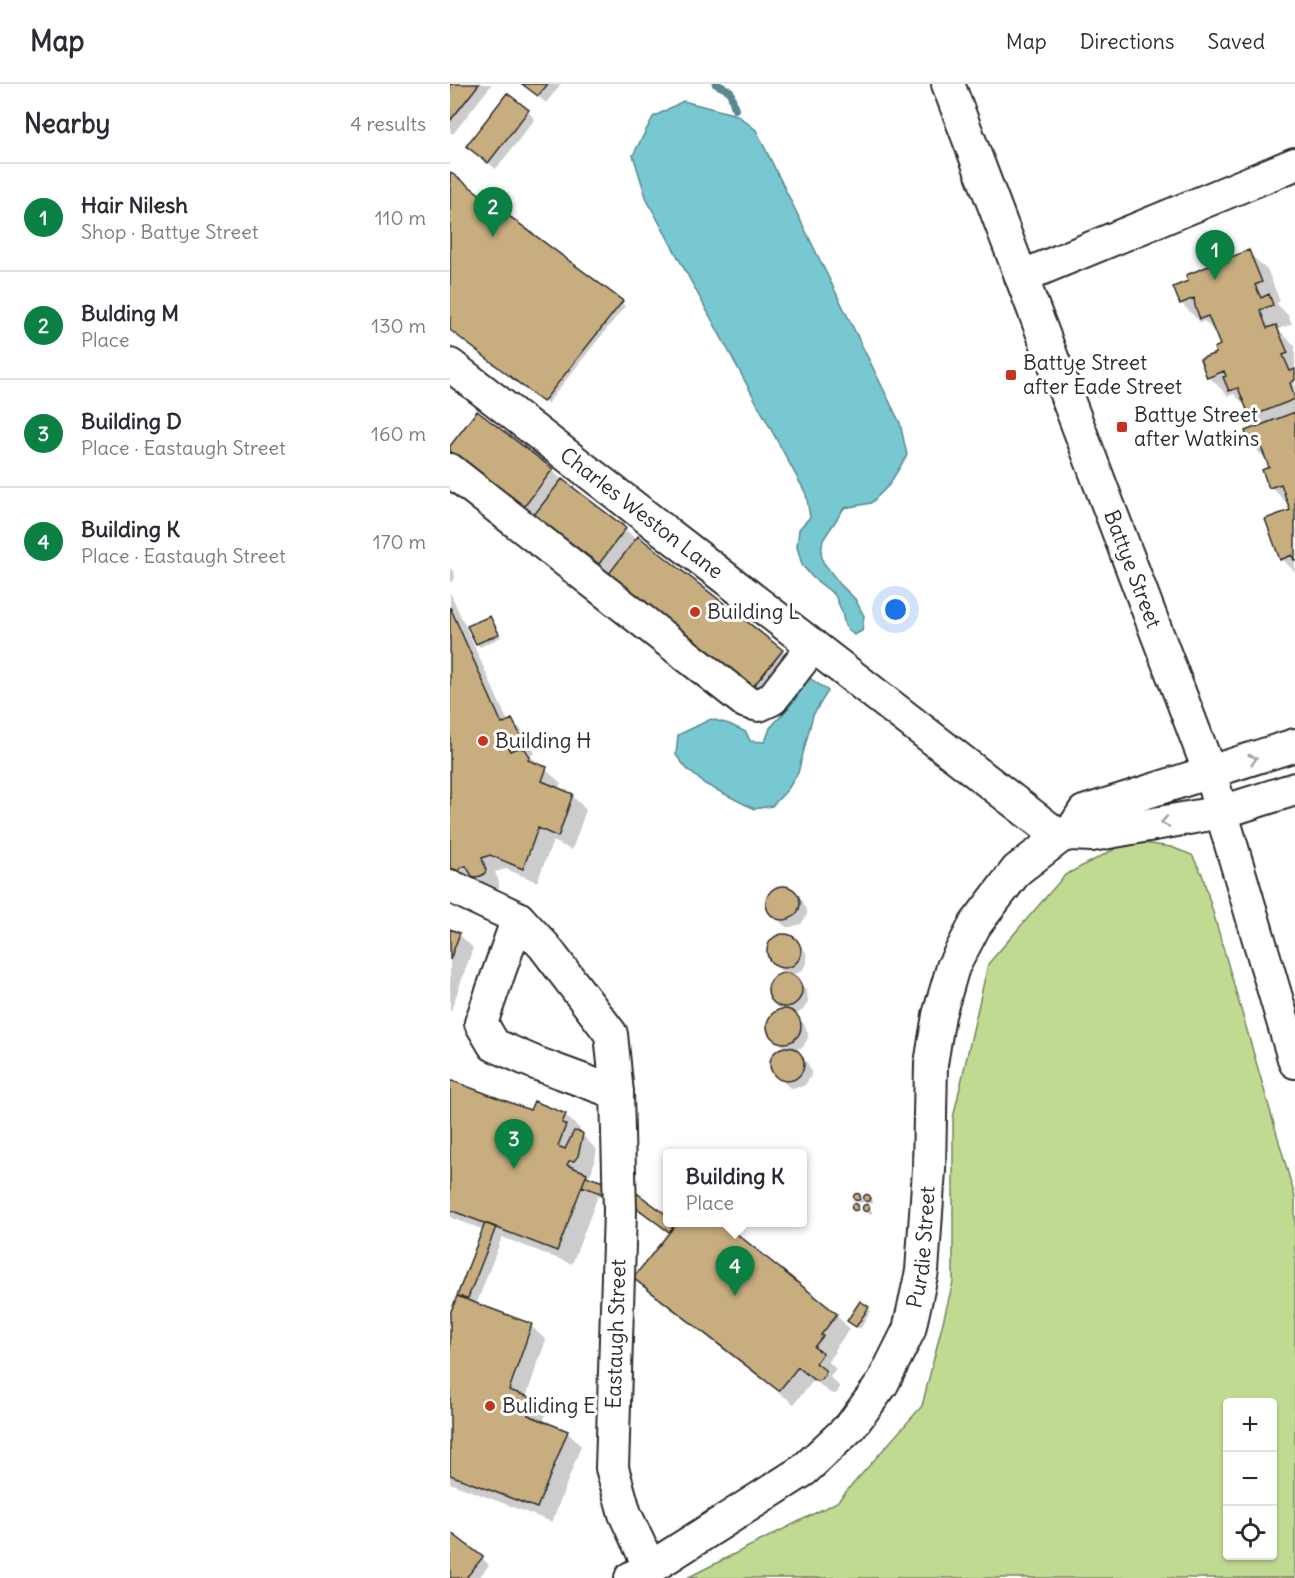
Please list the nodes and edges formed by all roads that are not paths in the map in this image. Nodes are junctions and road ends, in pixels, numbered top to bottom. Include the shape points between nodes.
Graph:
1 (948, 84) edge
2 (1295, 164) edge
3 (1021, 277) junction
4 (450, 365) edge
5 (450, 470) edge
6 (813, 646) junction
7 (1295, 745) edge
8 (1210, 773) junction
9 (1295, 789) edge
10 (1222, 812) junction
11 (1065, 835) junction
12 (450, 886) edge
13 (518, 918) junction
14 (1295, 1062) edge
15 (617, 1093) junction
16 (640, 1573) edge

1 - 3 street, Battye Street
2 - 3 street
3 - 8 street, Battye Street
4 - 6 street, Charles Weston Lane
5 - 6 street via 746,702 759,705 772,699
6 - 11 street, Charles Weston Lane
8 -> 7 street, Purdie Street
8 - 10 street, Battye Street
8 - 11 street, Purdie Street via 1084,812
9 - 10 street
10 -> 11 street via 1092,835
10 - 14 street, Battye Street
11 - 16 street, Purdie Street via 1017,870 975,925 953,967 939,1015 931,1064 922,1270 909,1330 882,1384 851,1426 804,1470
12 - 13 street, Eastaugh Street
13 - 15 street, Eastaugh Street via 611,1034
13 - 15 street via 481,1023 494,1045
15 - 16 street, Eastaugh Street via 621,1211 612,1468

